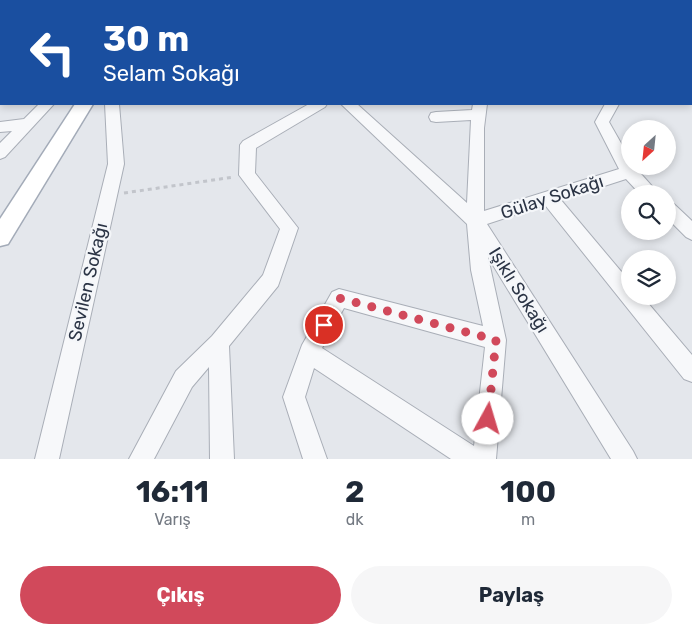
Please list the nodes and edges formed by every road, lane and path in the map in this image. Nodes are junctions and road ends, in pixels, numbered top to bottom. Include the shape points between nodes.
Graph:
1 (46, 105) edge
2 (69, 105) edge
3 (83, 105) edge
4 (112, 105) edge
5 (318, 105) edge
6 (349, 105) edge
7 (611, 105) edge
8 (480, 110) edge
9 (436, 117) dead end
10 (28, 124) junction
11 (0, 127) edge
12 (0, 153) edge
13 (621, 157) edge
14 (248, 175) junction
15 (621, 175) edge
16 (632, 175) edge
17 (642, 185) edge
18 (109, 195) junction
19 (548, 198) junction
20 (676, 217) edge
21 (4, 220) edge
22 (475, 221) junction
23 (692, 232) edge
24 (0, 237) edge
25 (496, 340) junction
26 (219, 343) junction
27 (309, 352) junction
28 (692, 371) edge
29 (46, 459) edge
30 (142, 459) edge
31 (222, 459) edge
32 (316, 459) edge
33 (472, 459) edge
34 (484, 459) edge
35 (625, 459) edge

1 - 10 street
2 - 21 main road
3 - 21 main road
4 - 18 street, Sevilen Sokağı via 116,164
5 - 14 street via 248,145
6 - 22 street, Işıklı Sokağı
7 - 13 street via 602,122
8 - 9 street
8 - 22 street
10 - 11 street
10 - 12 street
14 - 18 path
14 - 26 street via 289,228 271,280
15 - 19 street, Gülay Sokağı
16 - 17 street
18 - 29 street, Sevilen Sokağı
19 - 22 street, Gülay Sokağı
19 - 28 street
20 - 23 street
21 - 24 main road
22 - 25 street via 480,270
22 - 35 street, Işıklı Sokağı
25 - 27 street via 339,298
25 - 34 street
26 - 30 street via 184,379
26 - 31 street
27 - 32 street via 294,398
27 - 33 street

